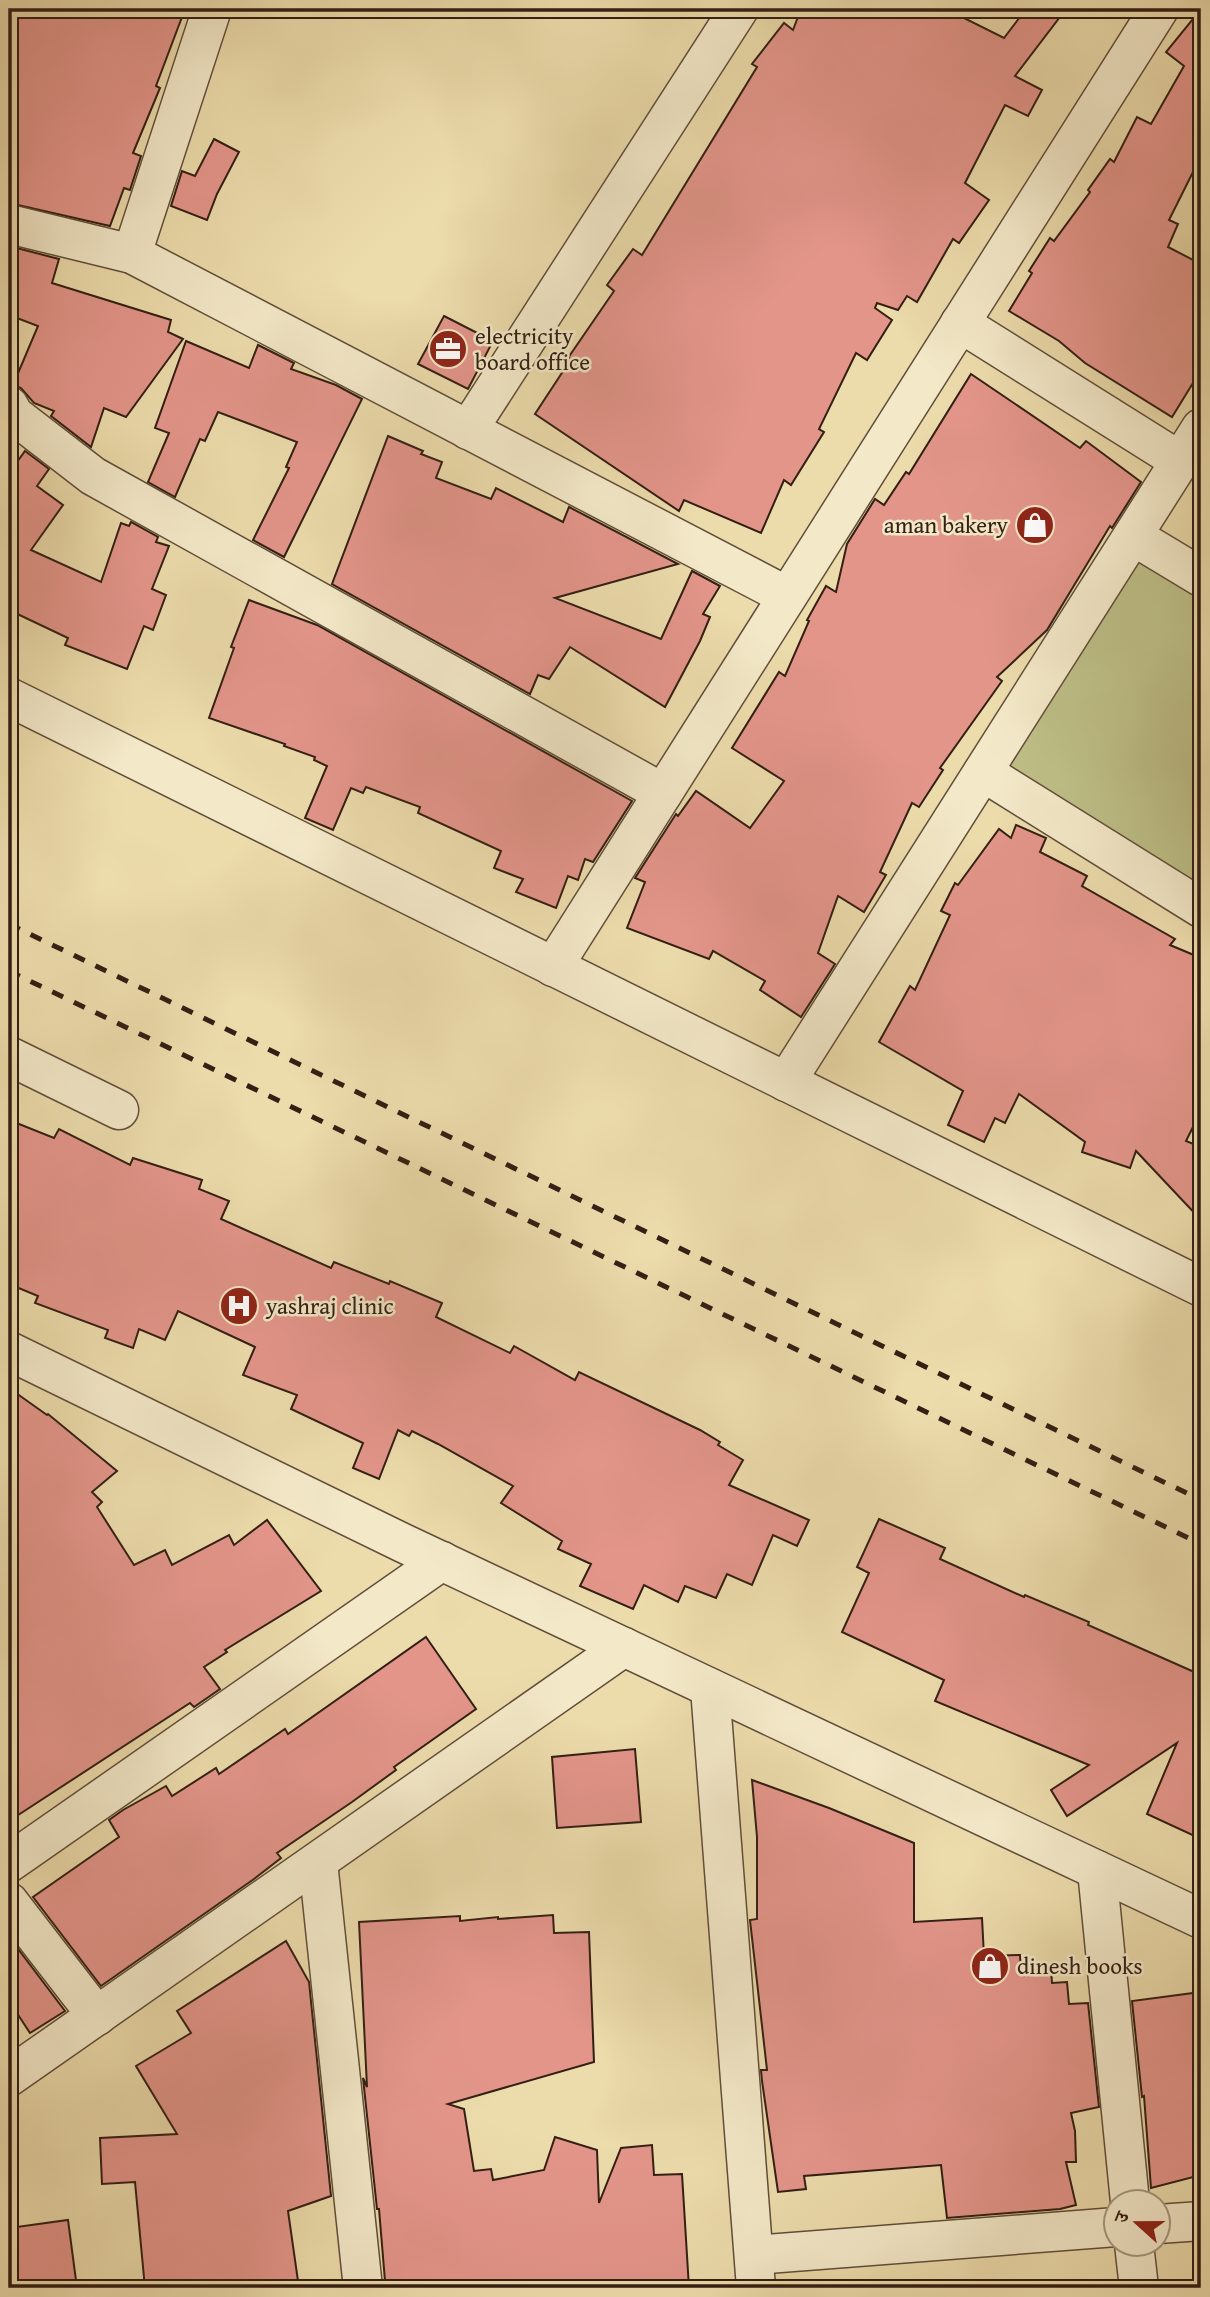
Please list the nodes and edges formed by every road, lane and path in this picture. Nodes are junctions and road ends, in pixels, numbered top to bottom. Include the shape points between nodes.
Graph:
1 (212, 9) edge
2 (739, 9) edge
3 (1159, 9) edge
4 (9, 224) edge
5 (132, 254) junction
6 (960, 323) junction
7 (9, 406) edge
8 (1201, 428) edge
9 (468, 430) junction
10 (1180, 461) junction
11 (1133, 536) junction
12 (1201, 577) edge
13 (787, 596) junction
14 (9, 697) edge
15 (983, 772) junction
16 (663, 793) junction
17 (1201, 908) edge
18 (553, 967) junction
19 (9, 1056) edge
20 (786, 1082) junction
21 (119, 1110) dead end
22 (1201, 1287) edge
23 (9, 1351) edge
24 (442, 1561) junction
25 (624, 1647) junction
26 (710, 1688) junction
27 (317, 1861) junction
28 (9, 1863) edge
29 (1097, 1870) junction
30 (9, 1902) edge
31 (1201, 1919) edge
32 (97, 2016) junction
33 (9, 2077) edge
34 (1129, 2188) edge
35 (1201, 2221) edge
36 (1172, 2223) edge
37 (1102, 2229) edge
38 (1136, 2258) edge
39 (755, 2272) edge
40 (363, 2288) edge
41 (1139, 2288) edge

1 - 5 street
2 - 9 street
3 - 6 street
4 - 5 street
5 - 9 street
6 - 10 street
6 - 13 street
7 - 16 street via 14,415 93,476
8 - 10 street
9 - 13 street
10 - 11 street
11 - 12 street
11 - 15 street
13 - 16 street
14 - 18 street
15 - 17 street
15 - 20 street
16 - 18 street
18 - 20 street
19 - 21 street
20 - 22 street
23 - 24 street
24 - 25 street
24 - 28 street
25 - 26 street
25 - 27 street
26 - 29 street
26 - 39 street
27 - 32 street
27 - 40 street
29 - 31 street
29 - 34 street
30 - 32 street
32 - 33 street
35 - 36 street
37 - 39 street
38 - 41 street

